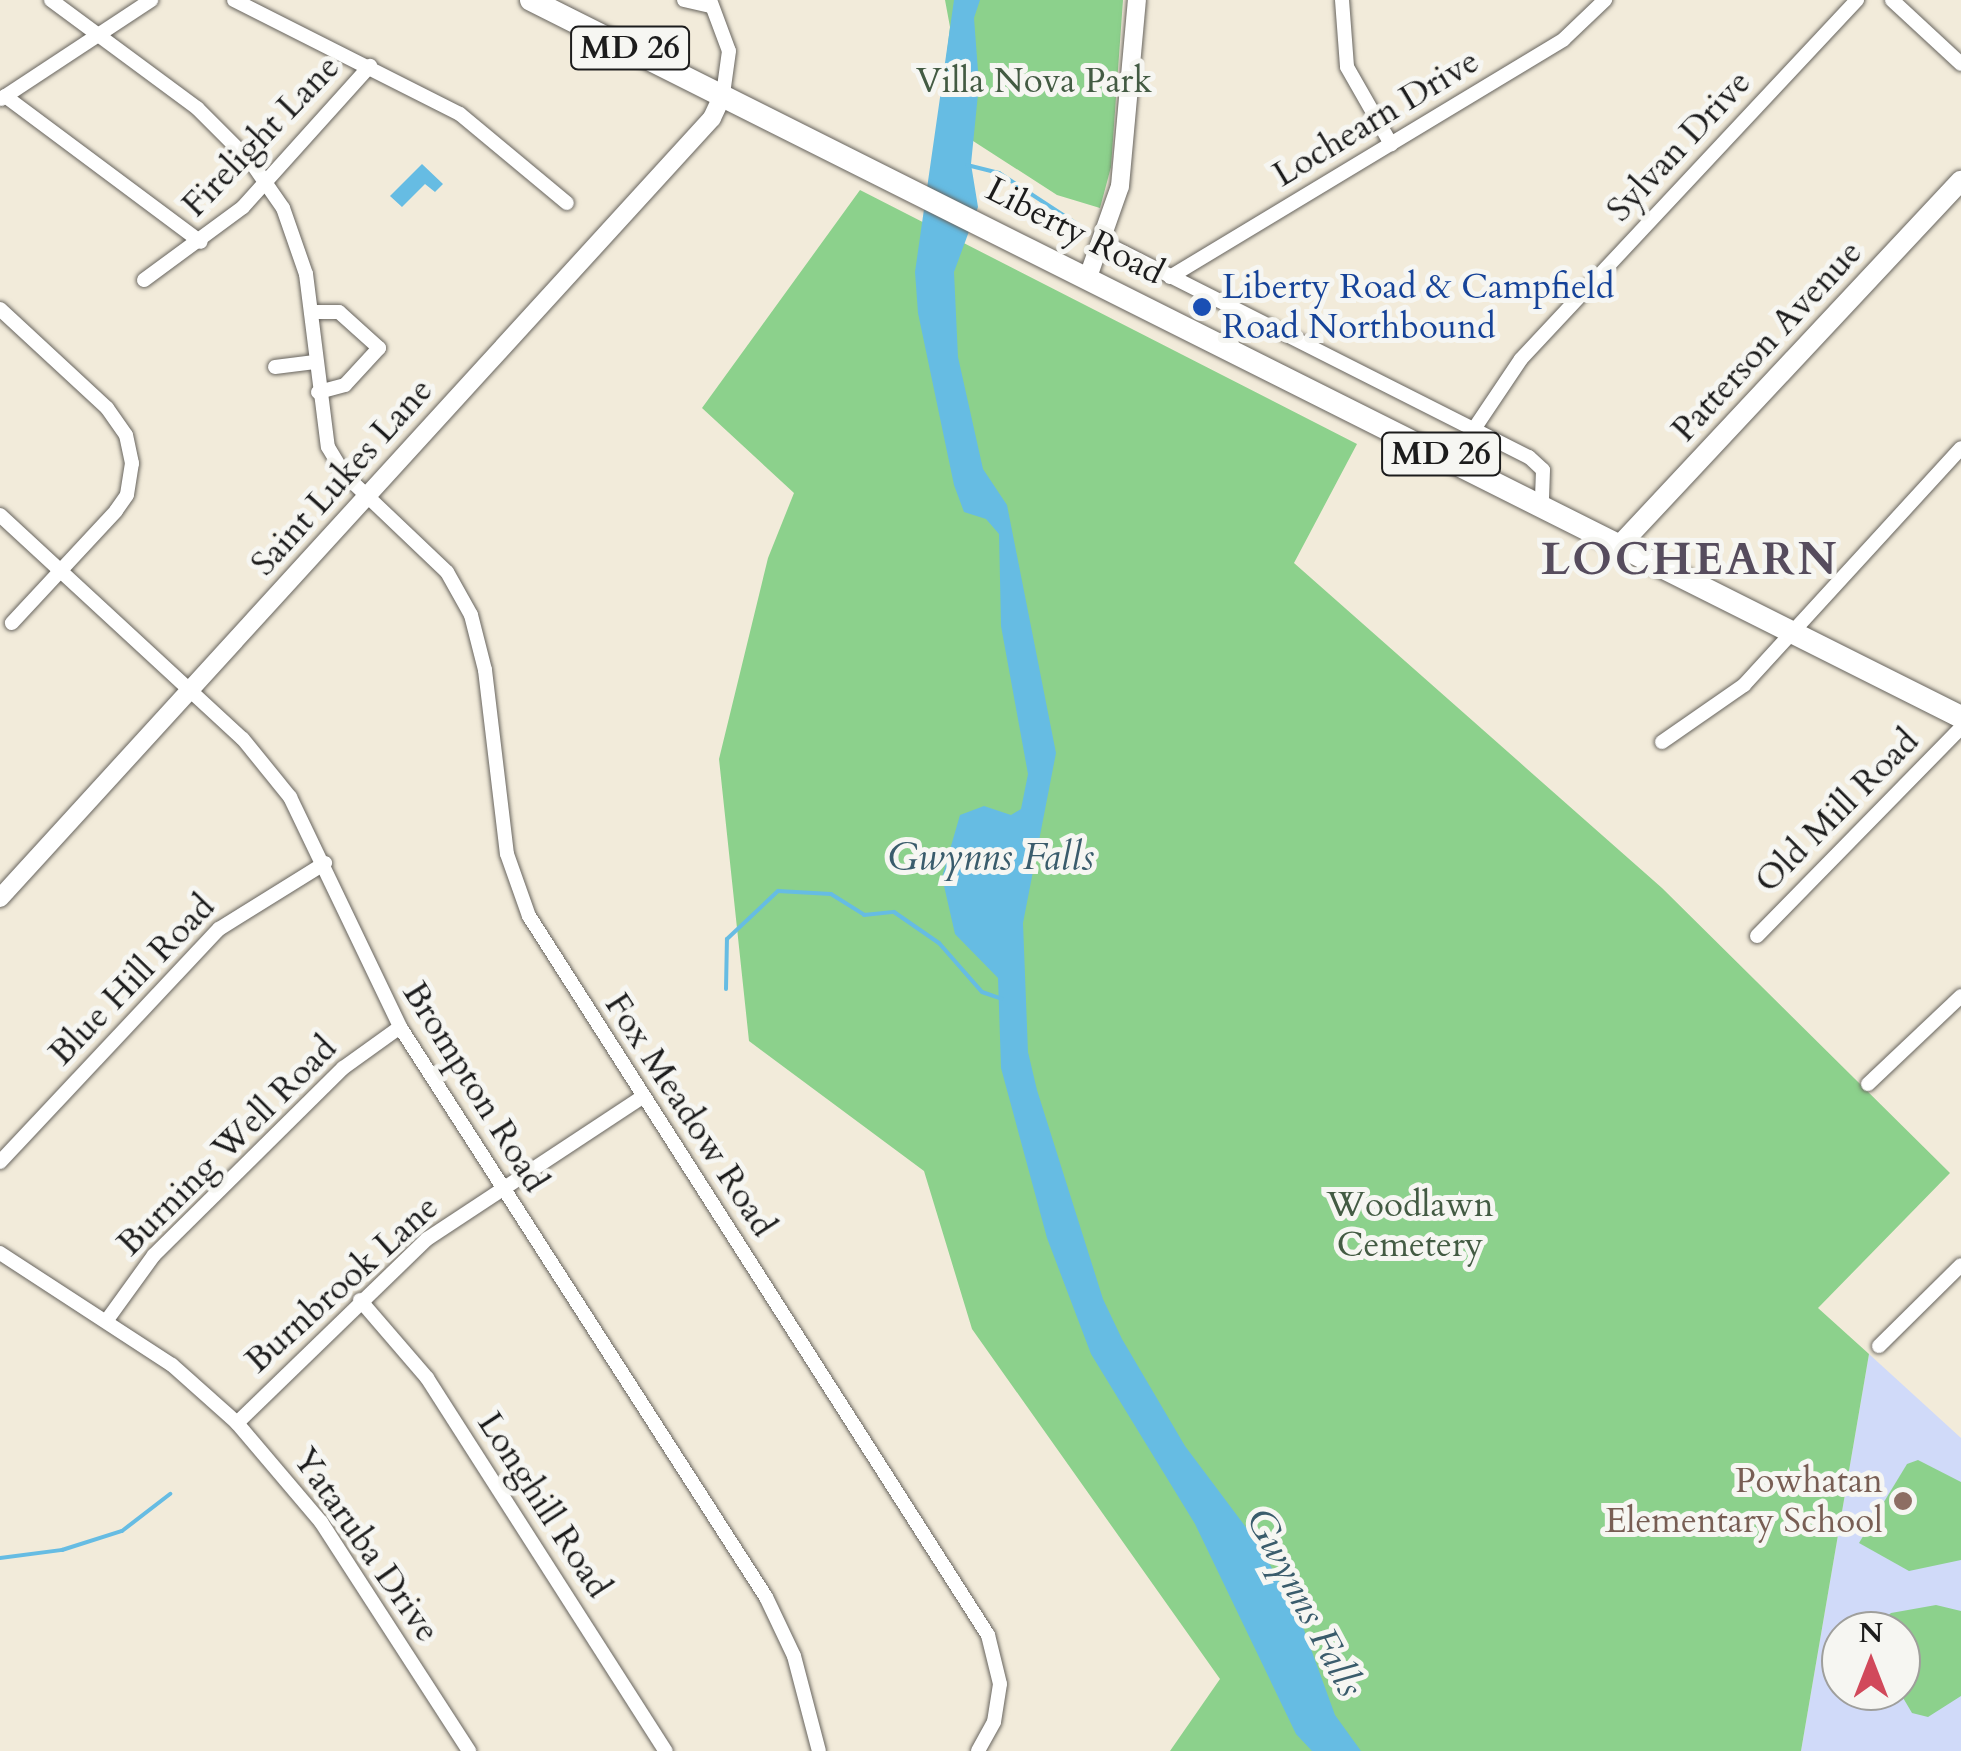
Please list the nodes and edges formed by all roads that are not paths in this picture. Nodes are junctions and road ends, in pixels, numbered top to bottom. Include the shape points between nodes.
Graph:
1 (51, 0) edge
2 (151, 0) edge
3 (234, 0) edge
4 (531, 0) edge
5 (684, 0) edge
6 (1136, 0) edge
7 (1342, 0) edge
8 (1605, 0) edge
9 (1857, 0) edge
10 (1892, 0) edge
11 (710, 3) edge
12 (101, 33) junction
13 (1961, 64) edge
14 (370, 66) junction
15 (723, 94) junction
16 (3, 98) edge
17 (1391, 144) junction
18 (1961, 181) edge
19 (268, 183) junction
20 (567, 203) dead end
21 (201, 242) junction
22 (1105, 243) junction
23 (1088, 277) junction
24 (1170, 277) junction
25 (144, 280) dead end
26 (0, 309) edge
27 (311, 312) junction
28 (316, 362) junction
29 (275, 367) dead end
30 (318, 392) junction
31 (1474, 429) junction
32 (1961, 448) edge
33 (368, 496) junction
34 (1542, 506) junction
35 (0, 515) edge
36 (1620, 545) junction
37 (60, 571) junction
38 (12, 623) dead end
39 (1792, 631) junction
40 (192, 690) junction
41 (1961, 716) edge
42 (1961, 728) edge
43 (1662, 742) dead end
44 (325, 863) junction
45 (0, 898) edge
46 (1757, 936) dead end
47 (1961, 996) edge
48 (400, 1026) junction
49 (1868, 1084) dead end
50 (642, 1097) junction
51 (0, 1162) edge
52 (501, 1187) junction
53 (0, 1253) edge
54 (1961, 1265) edge
55 (360, 1300) junction
56 (107, 1320) junction
57 (1879, 1346) dead end
58 (236, 1423) junction
59 (469, 1751) edge
60 (666, 1751) edge
61 (819, 1751) edge
62 (978, 1751) edge

1 - 12 street, Fox Meadow Road
2 - 12 street
3 - 14 street
4 - 15 main road, Liberty Road / MD 26
5 - 11 street
6 - 22 street via 1120,186
7 - 17 street via 1346,66
8 - 17 street, Lochearn Drive via 1564,39
9 - 31 street, Sylvan Drive via 1514,368
10 - 13 street
11 - 15 street via 728,51
12 - 16 street
12 - 19 street, Fox Meadow Road via 197,108
14 - 19 street, Firelight Lane
14 - 20 street via 460,114
15 - 23 main road, Liberty Road / MD 26
15 - 33 street, Saint Lukes Lane via 712,118
16 - 21 street
17 - 24 street, Lochearn Drive
18 - 36 main road, Patterson Avenue
19 - 21 street, Firelight Lane
19 - 27 street, Fox Meadow Road via 300,248
21 - 25 street, Firelight Lane
22 - 23 street
22 - 24 street
23 - 34 main road, Liberty Road / MD 26
24 - 31 street
26 - 37 street via 107,408 130,448 127,495
27 - 28 street, Fox Meadow Road
27 - 30 street via 339,312 379,348 345,384
28 - 29 street
28 - 30 street, Fox Meadow Road
30 - 33 street, Fox Meadow Road via 328,447
31 - 34 street via 1537,463 1544,476
32 - 39 street
33 - 40 street, Saint Lukes Lane
33 - 50 street, Fox Meadow Road via 446,572 471,615 516,883 544,945
34 - 36 main road, Liberty Road / MD 26
35 - 37 street, Brompton Road
36 - 39 main road, Liberty Road / MD 26
37 - 38 street
37 - 40 street, Brompton Road
39 - 41 main road, Liberty Road / MD 26
39 - 43 street via 1731,698
40 - 44 street, Brompton Road via 269,769
40 - 45 street, Saint Lukes Lane
42 - 46 street, Old Mill Road
44 - 48 street, Brompton Road
44 - 51 street, Blue Hill Road via 219,929
47 - 49 street
48 - 52 street, Brompton Road
48 - 56 street, Burning Well Road via 343,1068 162,1248
50 - 52 street, Burnbrook Lane
50 - 62 street, Fox Meadow Road via 988,1635 1000,1684 994,1722
52 - 55 street, Burnbrook Lane via 427,1239
52 - 61 street, Brompton Road via 774,1610 806,1692
53 - 56 street, Yataruba Drive
54 - 57 street
55 - 58 street, Burnbrook Lane
55 - 60 street, Longhill Road via 427,1378
56 - 58 street, Yataruba Drive via 172,1365
58 - 59 street, Yataruba Drive via 321,1522

